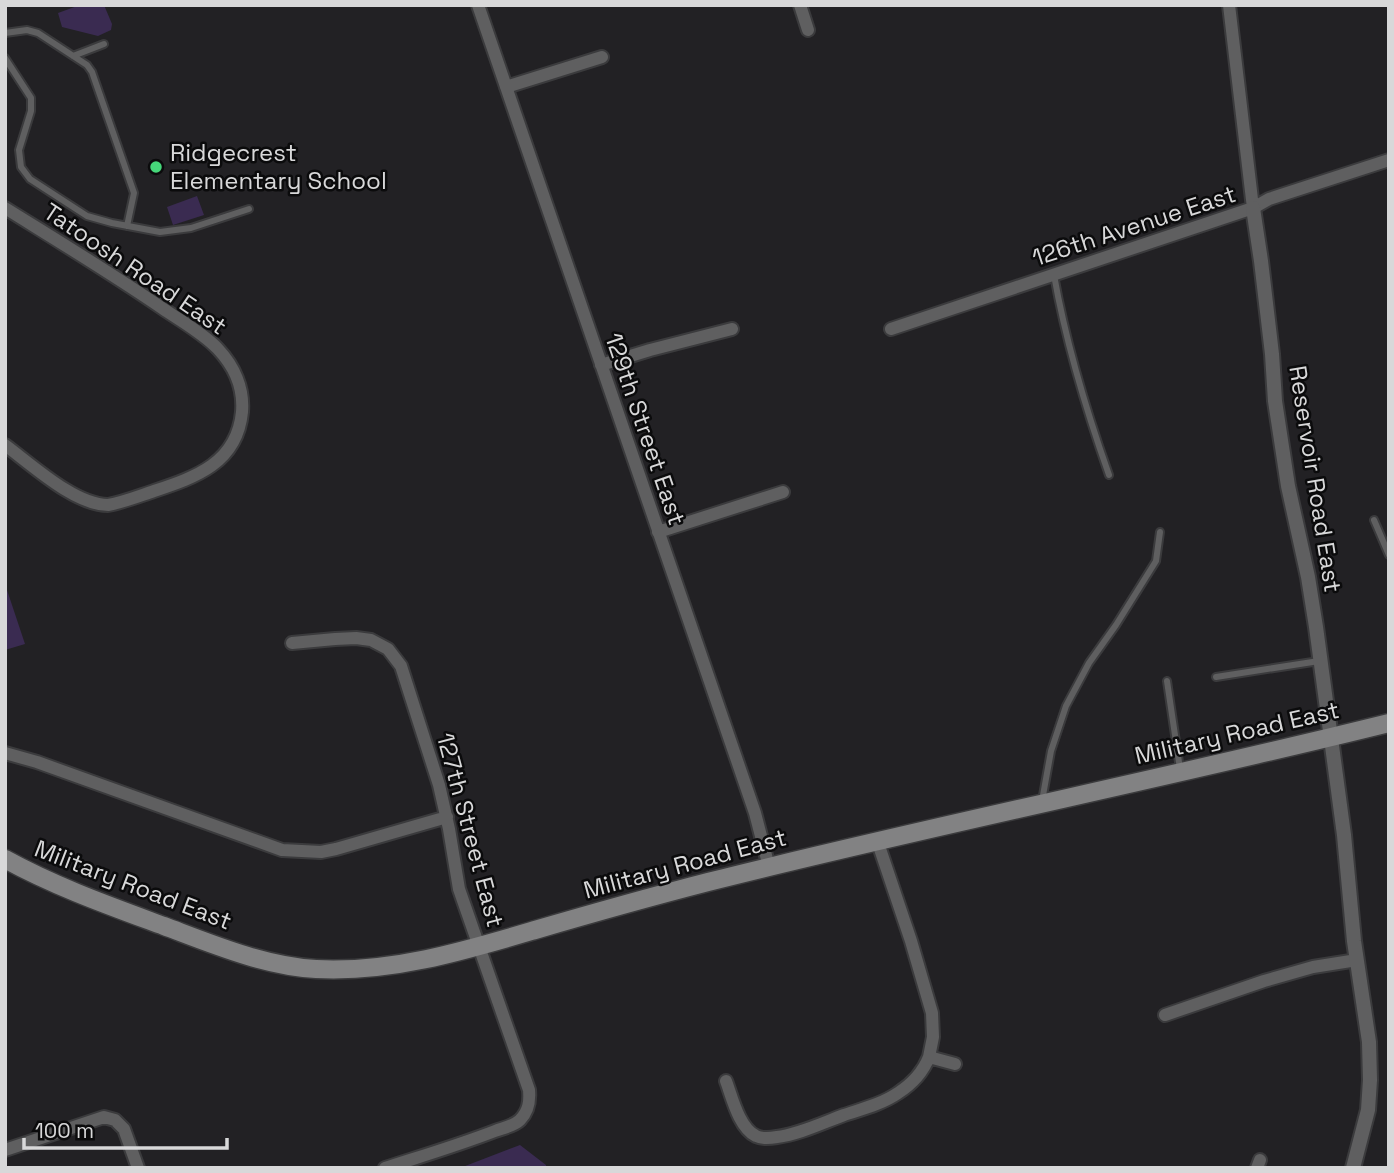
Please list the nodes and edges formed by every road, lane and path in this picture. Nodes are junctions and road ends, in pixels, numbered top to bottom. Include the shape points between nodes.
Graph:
1 (478, 5) edge
2 (800, 5) edge
3 (1229, 5) edge
4 (808, 30) dead end
5 (5, 33) edge
6 (104, 44) dead end
7 (74, 56) junction
8 (601, 57) dead end
9 (5, 58) edge
10 (506, 87) junction
11 (1389, 160) edge
12 (5, 208) edge
13 (1253, 208) junction
14 (249, 209) dead end
15 (127, 226) junction
16 (1054, 275) junction
17 (732, 329) dead end
18 (891, 329) dead end
19 (601, 365) junction
20 (5, 445) edge
21 (1109, 475) dead end
22 (783, 492) dead end
23 (1374, 520) dead end
24 (658, 532) junction
25 (1160, 532) dead end
26 (1389, 555) edge
27 (292, 643) dead end
28 (1320, 661) junction
29 (1216, 677) dead end
30 (1167, 681) dead end
31 (1389, 723) edge
32 (1331, 737) junction
33 (5, 753) edge
34 (1180, 771) junction
35 (1042, 803) junction
36 (447, 817) junction
37 (877, 840) junction
38 (5, 859) edge
39 (769, 867) junction
40 (479, 946) junction
41 (1357, 960) junction
42 (1165, 1015) dead end
43 (929, 1056) junction
44 (955, 1064) dead end
45 (726, 1081) dead end
46 (5, 1150) edge
47 (138, 1168) edge
48 (385, 1168) edge
49 (1353, 1168) edge

1 - 10 street, 129th Street East
2 - 4 street
3 - 13 street, Reservoir Road East
5 - 7 lane via 38,33
6 - 7 lane
7 - 15 lane via 92,72 134,193
8 - 10 street
9 - 15 lane via 31,98 19,150 21,167 30,179 87,216
10 - 19 street, 129th Street East
11 - 13 street, 126th Avenue East
12 - 20 street, Tatoosh Road East via 206,338 234,372 242,398 235,440 221,458 188,479 116,504 99,505 79,498
13 - 16 street, 126th Avenue East
13 - 28 street, Reservoir Road East via 1277,413
14 - 15 lane via 191,228 160,232
16 - 18 street, 126th Avenue East
16 - 21 lane via 1087,412
17 - 19 street
19 - 24 street, 129th Street East
22 - 24 street
23 - 26 lane
24 - 39 street, 129th Street East
25 - 35 lane via 1156,561 1066,706 1051,751
27 - 36 street, 127th Street East via 356,638 388,649 401,666
28 - 29 lane
28 - 32 street, Reservoir Road East
30 - 34 lane
31 - 32 main road, Military Road East
32 - 34 main road, Military Road East
32 - 41 street, Reservoir Road East
33 - 36 street via 282,850 336,849
34 - 35 main road, Military Road East
35 - 37 main road, Military Road East
36 - 40 street, 127th Street East via 459,889
37 - 39 main road, Military Road East
37 - 43 street via 932,1013
38 - 40 main road, Military Road East via 71,892 273,962 314,969 377,968
39 - 40 main road, Military Road East
40 - 48 street, 127th Street East via 530,1101 517,1123
41 - 42 street via 1264,981
41 - 49 street, Reservoir Road East via 1370,1080 1368,1110
43 - 44 street
43 - 45 street via 917,1077 895,1095 781,1137 757,1137 747,1129
46 - 47 street via 97,1118 112,1119 124,1129

